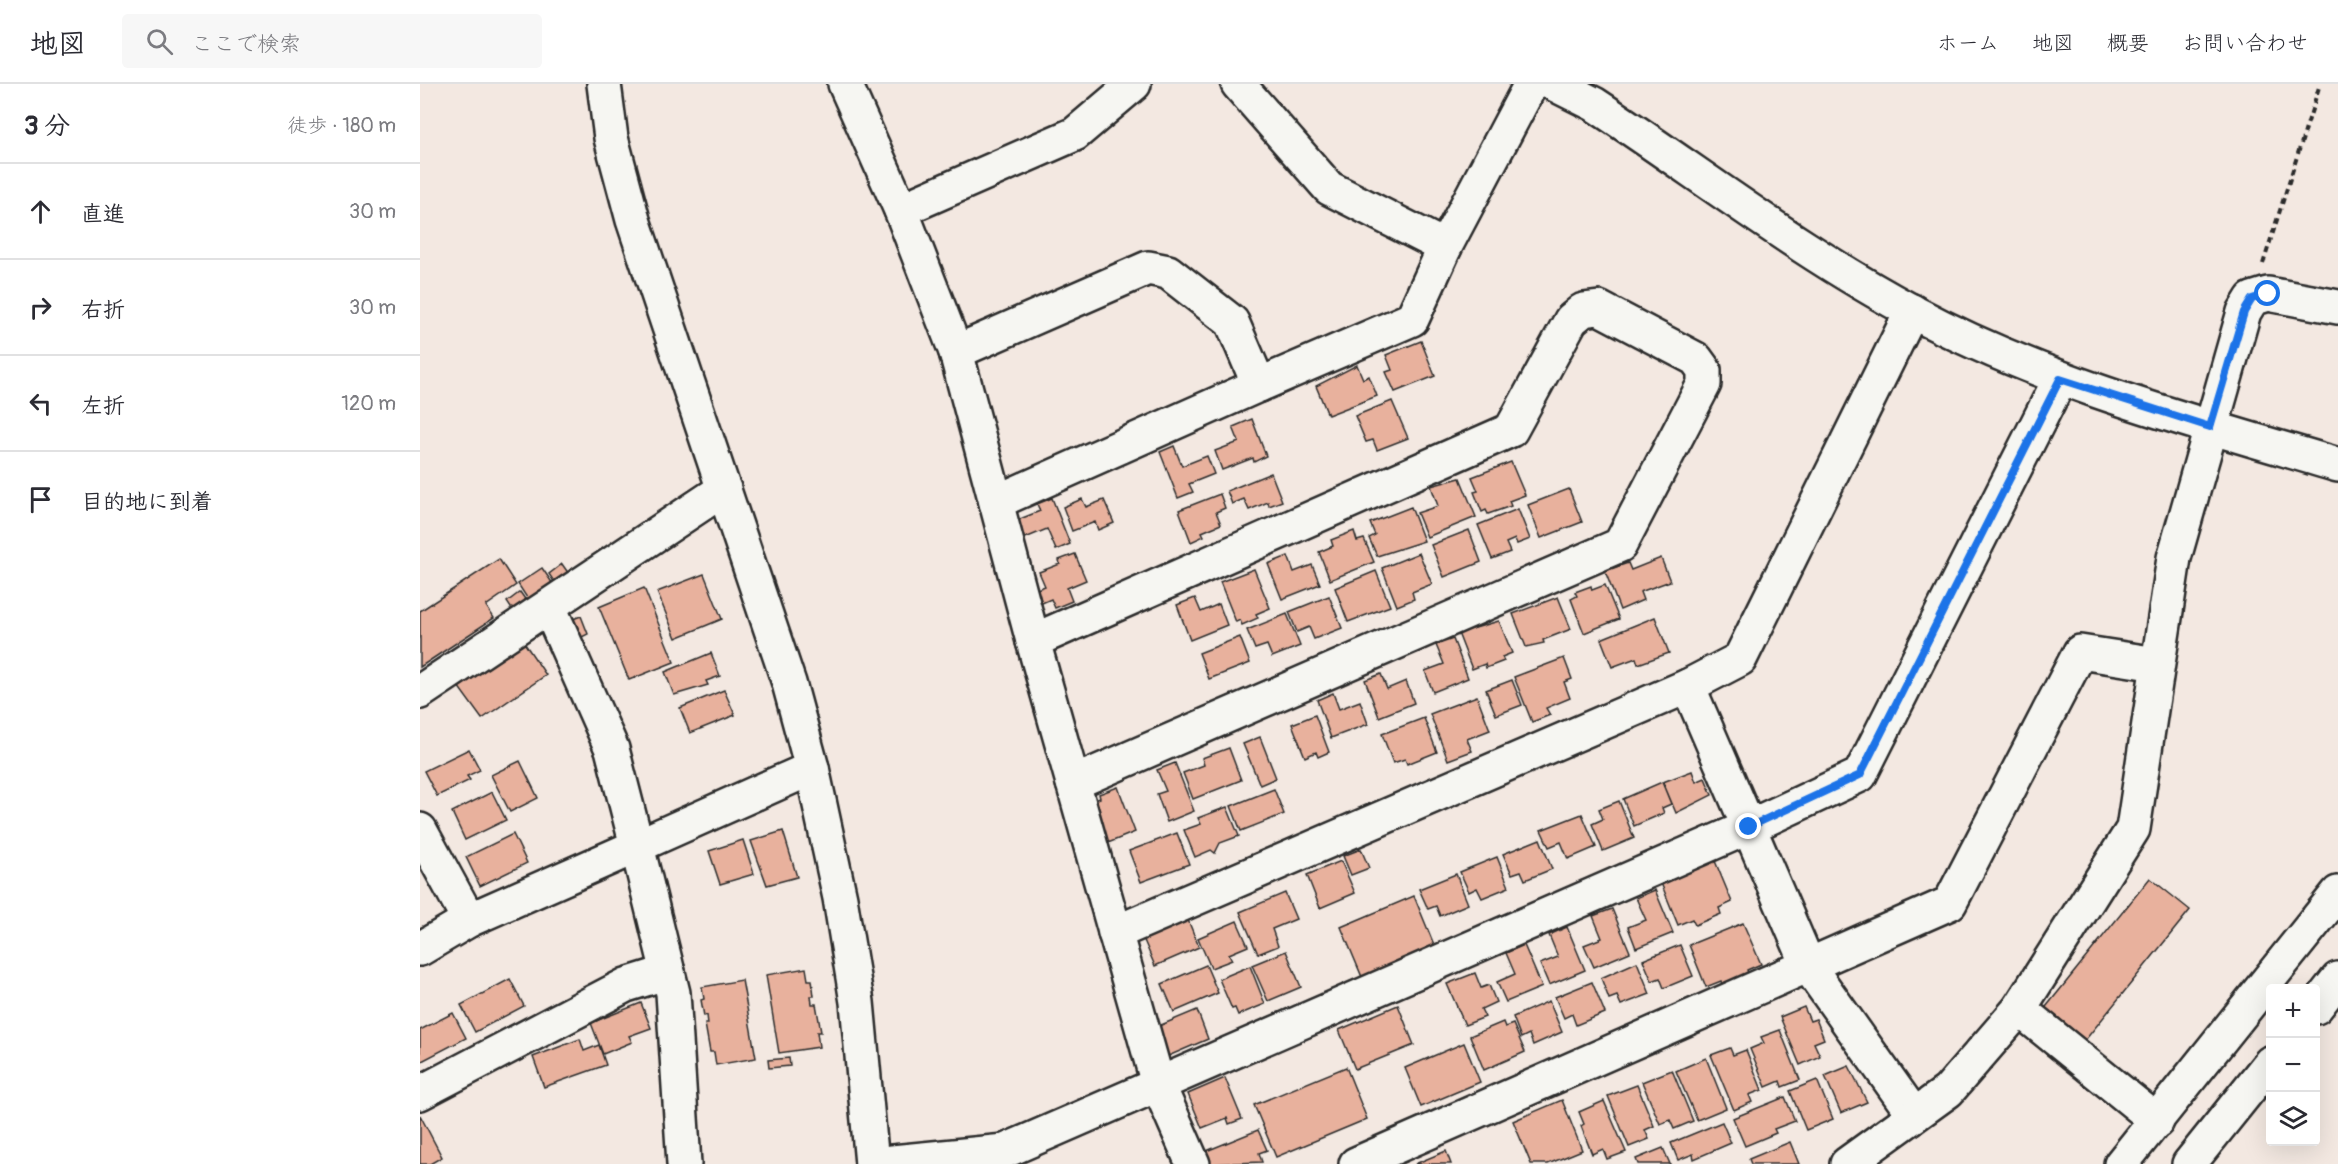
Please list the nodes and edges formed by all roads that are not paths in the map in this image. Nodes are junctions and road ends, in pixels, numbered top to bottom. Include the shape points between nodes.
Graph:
1 (604, 84) edge
2 (845, 84) edge
3 (1134, 84) edge
4 (1238, 84) edge
5 (1531, 84) edge
6 (1554, 84) edge
7 (901, 210) junction
8 (1445, 247) junction
9 (2338, 307) edge
10 (1912, 312) junction
11 (956, 352) junction
12 (2060, 379) junction
13 (1259, 385) junction
14 (2210, 427) junction
15 (2338, 465) edge
16 (724, 489) junction
17 (996, 502) junction
18 (549, 608) junction
19 (1033, 641) junction
20 (2157, 664) junction
21 (1688, 686) junction
22 (420, 692) edge
23 (812, 768) junction
24 (1073, 783) junction
25 (1749, 827) junction
26 (420, 830) edge
27 (637, 846) junction
28 (2338, 893) edge
29 (469, 920) junction
30 (1115, 933) junction
31 (420, 949) edge
32 (1809, 967) junction
33 (668, 972) junction
34 (2338, 979) edge
35 (2320, 1002) edge
36 (2019, 1009) junction
37 (2266, 1069) edge
38 (1158, 1084) junction
39 (420, 1093) edge
40 (1914, 1115) junction
41 (2157, 1122) junction
42 (684, 1164) edge
43 (872, 1164) edge
44 (1193, 1164) edge
45 (1356, 1164) edge
46 (1847, 1164) edge
47 (2121, 1164) edge
48 (2190, 1164) edge

1 - 16 street via 611,138 633,220
2 - 7 street
3 - 7 street via 1075,134
4 - 8 street via 1329,188
5 - 8 street
6 - 10 street via 1594,104
7 - 11 street
8 - 13 street via 1412,319
9 - 14 street via 2268,294 2252,299 2244,312
10 - 12 street
10 - 21 street via 1740,659
11 - 13 street via 1148,268 1168,272 1232,322
11 - 17 street
12 - 14 street
12 - 25 street via 1860,775
13 - 17 street
14 - 15 street
14 - 20 street via 2174,558
16 - 18 street
16 - 23 street via 789,683
17 - 19 street
18 - 22 street
18 - 27 street via 612,749
19 - 24 street
19 - 24 street via 1511,430 1571,320 1583,310 1599,308 1696,359 1704,370 1704,384 1620,546
20 - 32 street via 2080,652 1950,903
20 - 36 street via 2133,828
21 - 25 street
21 - 30 street
23 - 27 street
23 - 43 street via 858,1002
24 - 30 street
25 - 32 street
25 - 38 street
26 - 29 street
27 - 29 street
27 - 33 street
28 - 41 street
29 - 31 street
30 - 38 street
32 - 40 street
32 - 45 street
33 - 39 street via 626,985
33 - 42 street via 673,993
34 - 35 street
36 - 40 street via 1948,1091
36 - 41 street
37 - 48 street
38 - 43 street via 1005,1151
38 - 44 street
40 - 46 street
41 - 47 street

